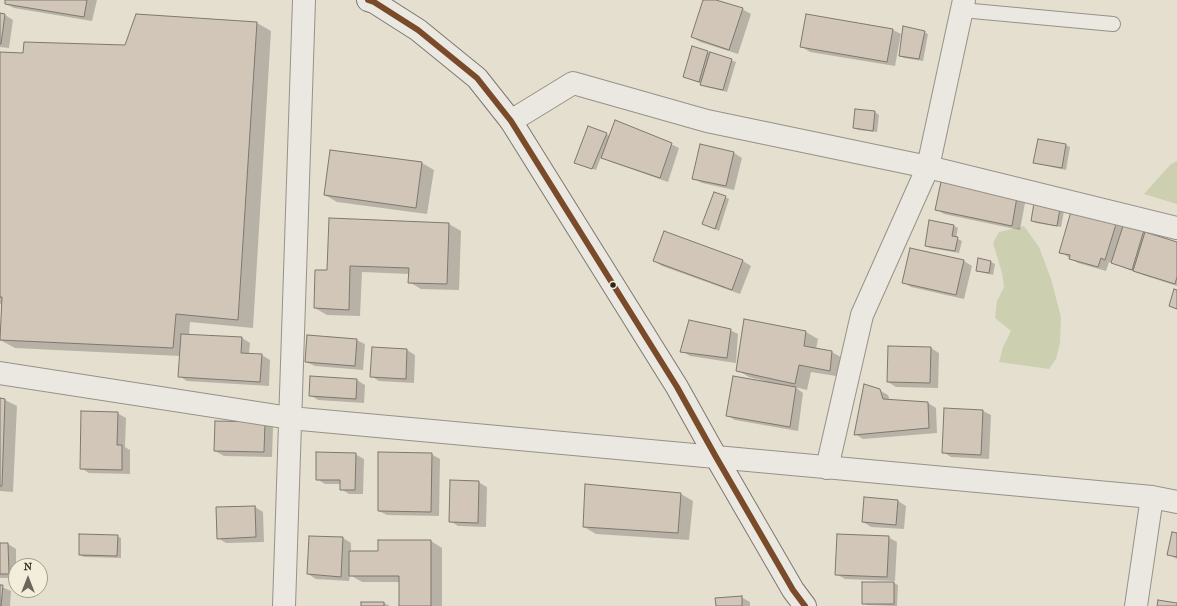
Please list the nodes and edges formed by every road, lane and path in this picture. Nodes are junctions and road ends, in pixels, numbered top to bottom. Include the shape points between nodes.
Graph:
1 (304, 0) edge
2 (368, 0) edge
3 (963, 5) edge
4 (1113, 24) dead end
5 (512, 121) junction
6 (928, 167) junction
7 (1177, 228) edge
8 (0, 373) edge
9 (290, 418) junction
10 (716, 457) junction
11 (827, 468) junction
12 (1152, 497) junction
13 (1177, 502) edge
14 (284, 606) edge
15 (804, 606) edge
16 (1136, 606) edge

1 - 9 street
2 - 5 street via 418,30 477,78
3 - 4 lane
3 - 6 street
5 - 6 street via 573,83 707,121
5 - 10 street via 677,387
6 - 7 street
6 - 11 street via 862,315
8 - 9 street
9 - 10 street
9 - 14 street
10 - 11 street
10 - 15 street
11 - 12 street
12 - 13 street
12 - 16 street

